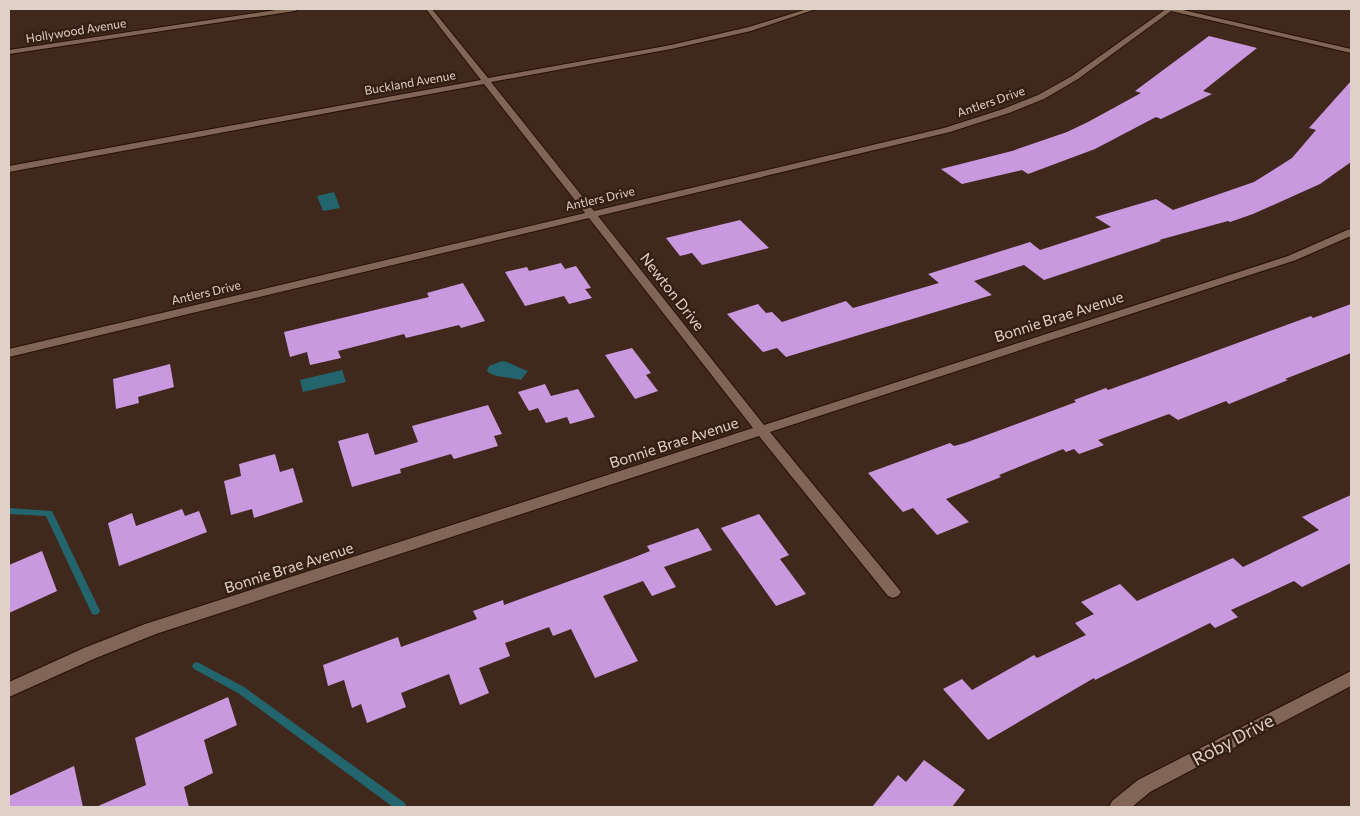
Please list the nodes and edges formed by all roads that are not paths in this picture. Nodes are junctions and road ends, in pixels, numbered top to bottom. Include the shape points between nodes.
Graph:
1 (295, 9) edge
2 (429, 9) edge
3 (813, 9) edge
4 (1171, 9) edge
5 (9, 52) edge
6 (1351, 52) edge
7 (486, 80) junction
8 (9, 169) edge
9 (592, 214) junction
10 (1351, 232) edge
11 (9, 353) edge
12 (762, 431) junction
13 (894, 592) dead end
14 (1351, 678) edge
15 (9, 690) edge
16 (1118, 807) edge

1 - 5 street, Hollywood Avenue
2 - 7 street, Newton Drive
3 - 7 street, Buckland Avenue via 701,41
4 - 6 street
4 - 9 street, Antlers Drive via 1080,75 1004,112 920,138
7 - 8 street, Buckland Avenue
7 - 9 street, Newton Drive
9 - 11 street, Antlers Drive
9 - 12 street, Newton Drive
10 - 12 street, Bonnie Brae Avenue via 1292,258
12 - 13 street, Newton Drive
12 - 15 street, Bonnie Brae Avenue via 151,629
14 - 16 street, Roby Drive via 1144,786

